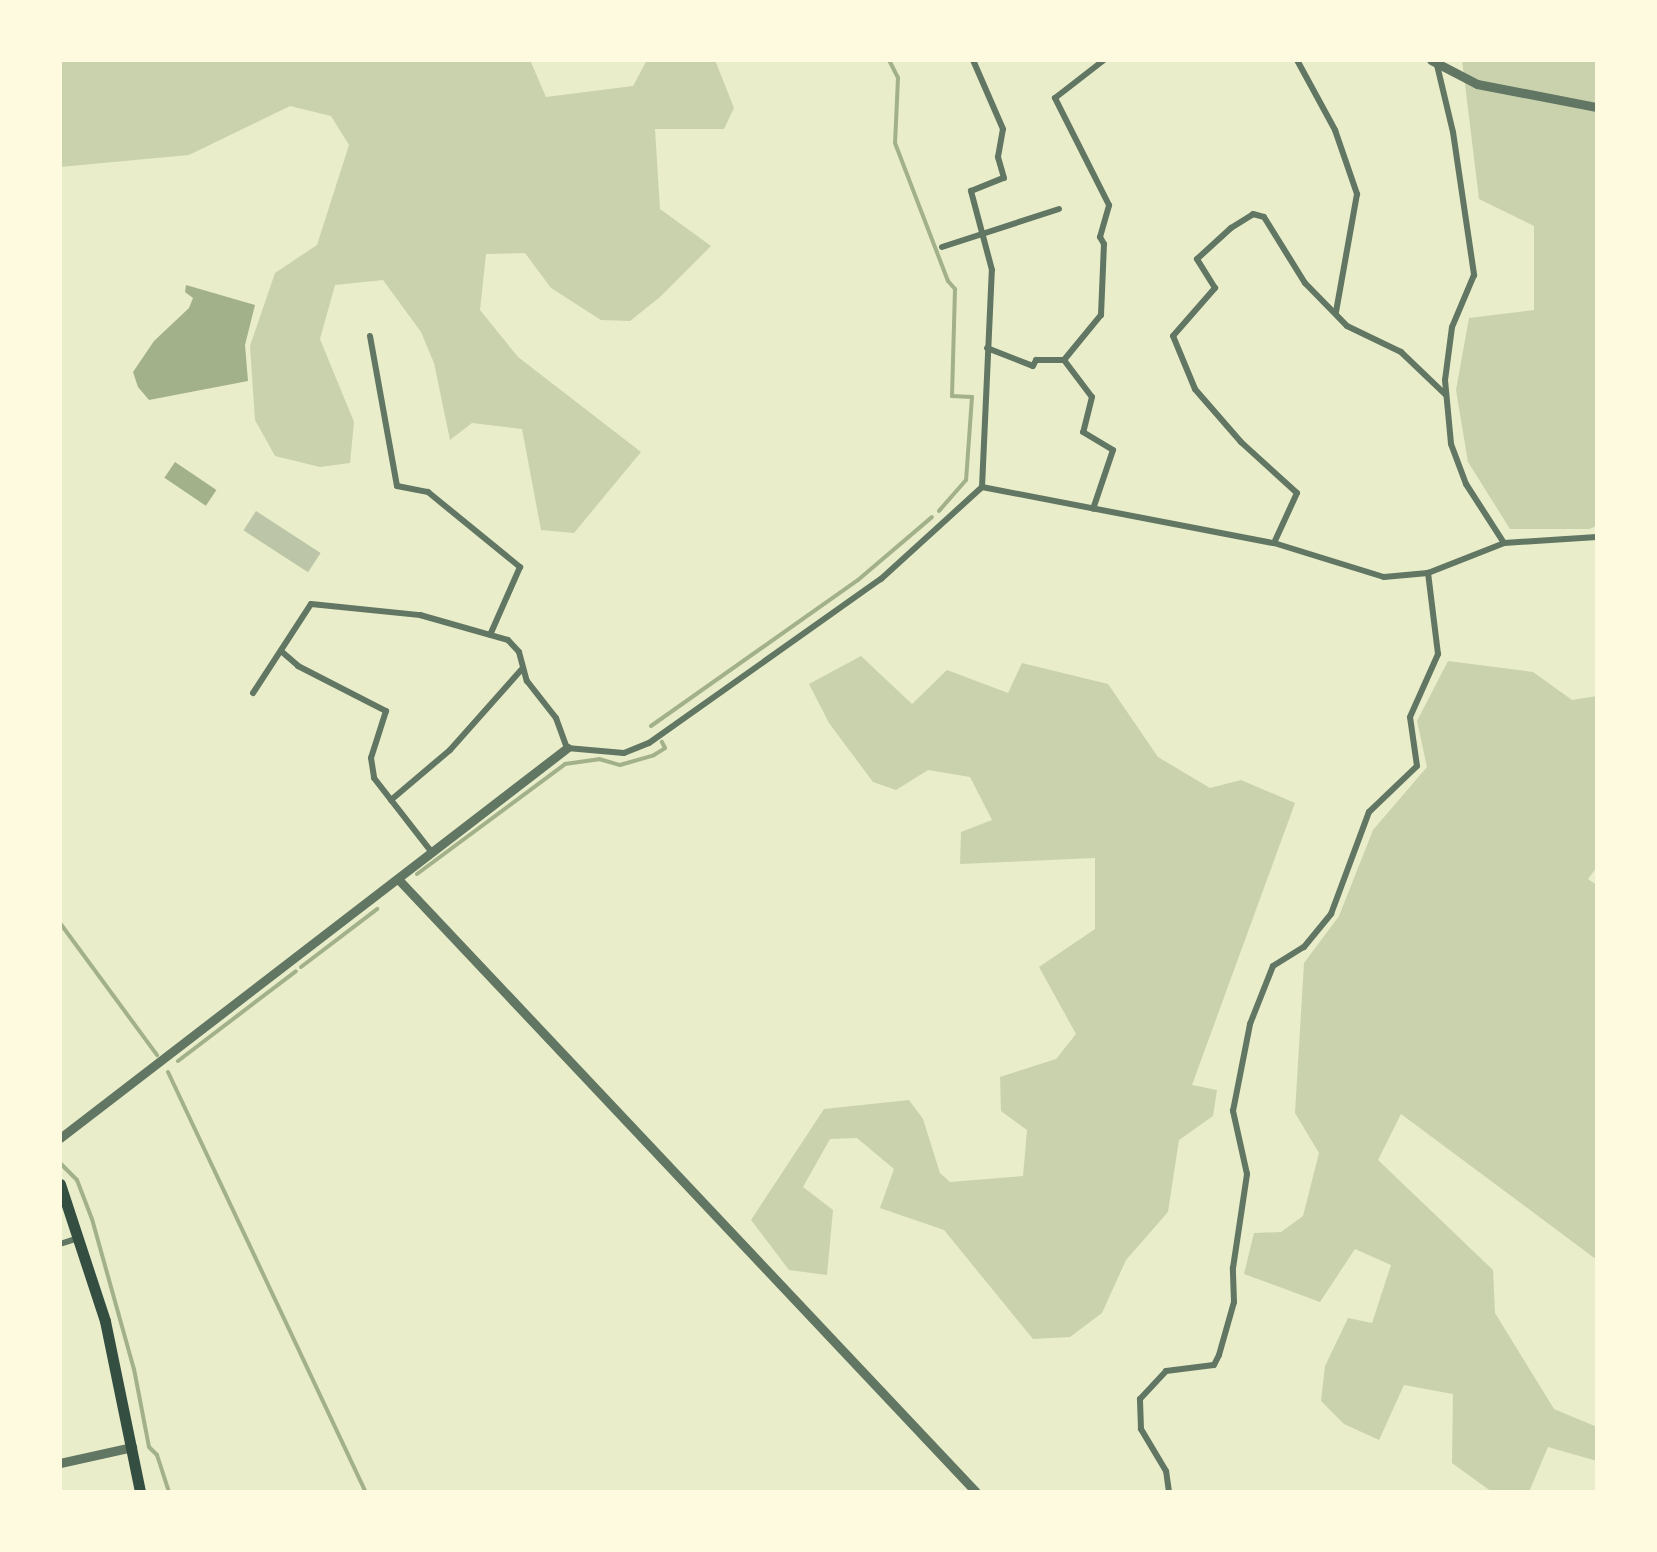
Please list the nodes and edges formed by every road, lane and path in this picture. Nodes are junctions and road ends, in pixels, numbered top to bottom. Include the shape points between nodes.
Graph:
1 (973, 60) edge
2 (1104, 60) edge
3 (1296, 60) edge
4 (1434, 62) edge
5 (1597, 108) edge
6 (1058, 209) dead end
7 (985, 236) junction
8 (942, 247) dead end
9 (1336, 312) junction
10 (370, 336) dead end
11 (987, 348) junction
12 (1064, 360) junction
13 (1446, 395) junction
14 (982, 487) junction
15 (1093, 509) junction
16 (1597, 537) edge
17 (1274, 543) junction
18 (1504, 543) junction
19 (1428, 573) junction
20 (490, 635) junction
21 (281, 651) junction
22 (520, 670) junction
23 (253, 693) dead end
24 (567, 748) junction
25 (391, 800) junction
26 (430, 850) junction
27 (398, 880) junction
28 (60, 1138) edge
29 (60, 1184) edge
30 (78, 1238) junction
31 (60, 1244) edge
32 (132, 1446) junction
33 (60, 1463) edge
34 (140, 1492) edge
35 (976, 1492) edge
36 (1169, 1492) edge

1 - 7 street via 1003,130 998,157 1004,178 971,190
2 - 12 street via 1056,98 1109,206 1100,237 1101,314
3 - 9 street via 1335,130 1357,194
4 - 5 street via 1478,84
4 - 13 street via 1474,275 1452,327
6 - 7 street
7 - 8 street
7 - 11 street via 992,270
9 - 13 street via 1359,334 1402,352
9 - 17 street via 1305,284 1270,222 1252,214 1197,259 1215,288 1173,336 1195,389 1297,494
10 - 20 street via 398,486 428,492 520,567
11 - 12 street via 1033,366 1036,360
11 - 14 street
12 - 15 street via 1092,397 1083,432 1112,450
13 - 18 street via 1454,458
14 - 15 street
14 - 24 street via 881,579 650,743 624,753
15 - 17 street
16 - 18 street
17 - 19 street via 1384,577
18 - 19 street
19 - 36 street via 1438,654 1410,717 1418,766 1364,820 1331,914 1304,947 1273,966 1250,1024 1234,1111 1247,1174 1234,1302 1219,1355 1214,1365 1166,1371 1140,1399 1141,1429 1166,1471
20 - 21 street via 420,615 311,604
20 - 22 street via 514,645
21 - 23 street
21 - 25 street via 386,711 370,765
22 - 24 street via 556,718
22 - 25 street via 450,750
24 - 26 street
25 - 26 street
26 - 27 street
27 - 28 street
27 - 35 street
29 - 30 highway
30 - 31 street
30 - 32 highway via 110,1338
32 - 33 street
32 - 34 highway

